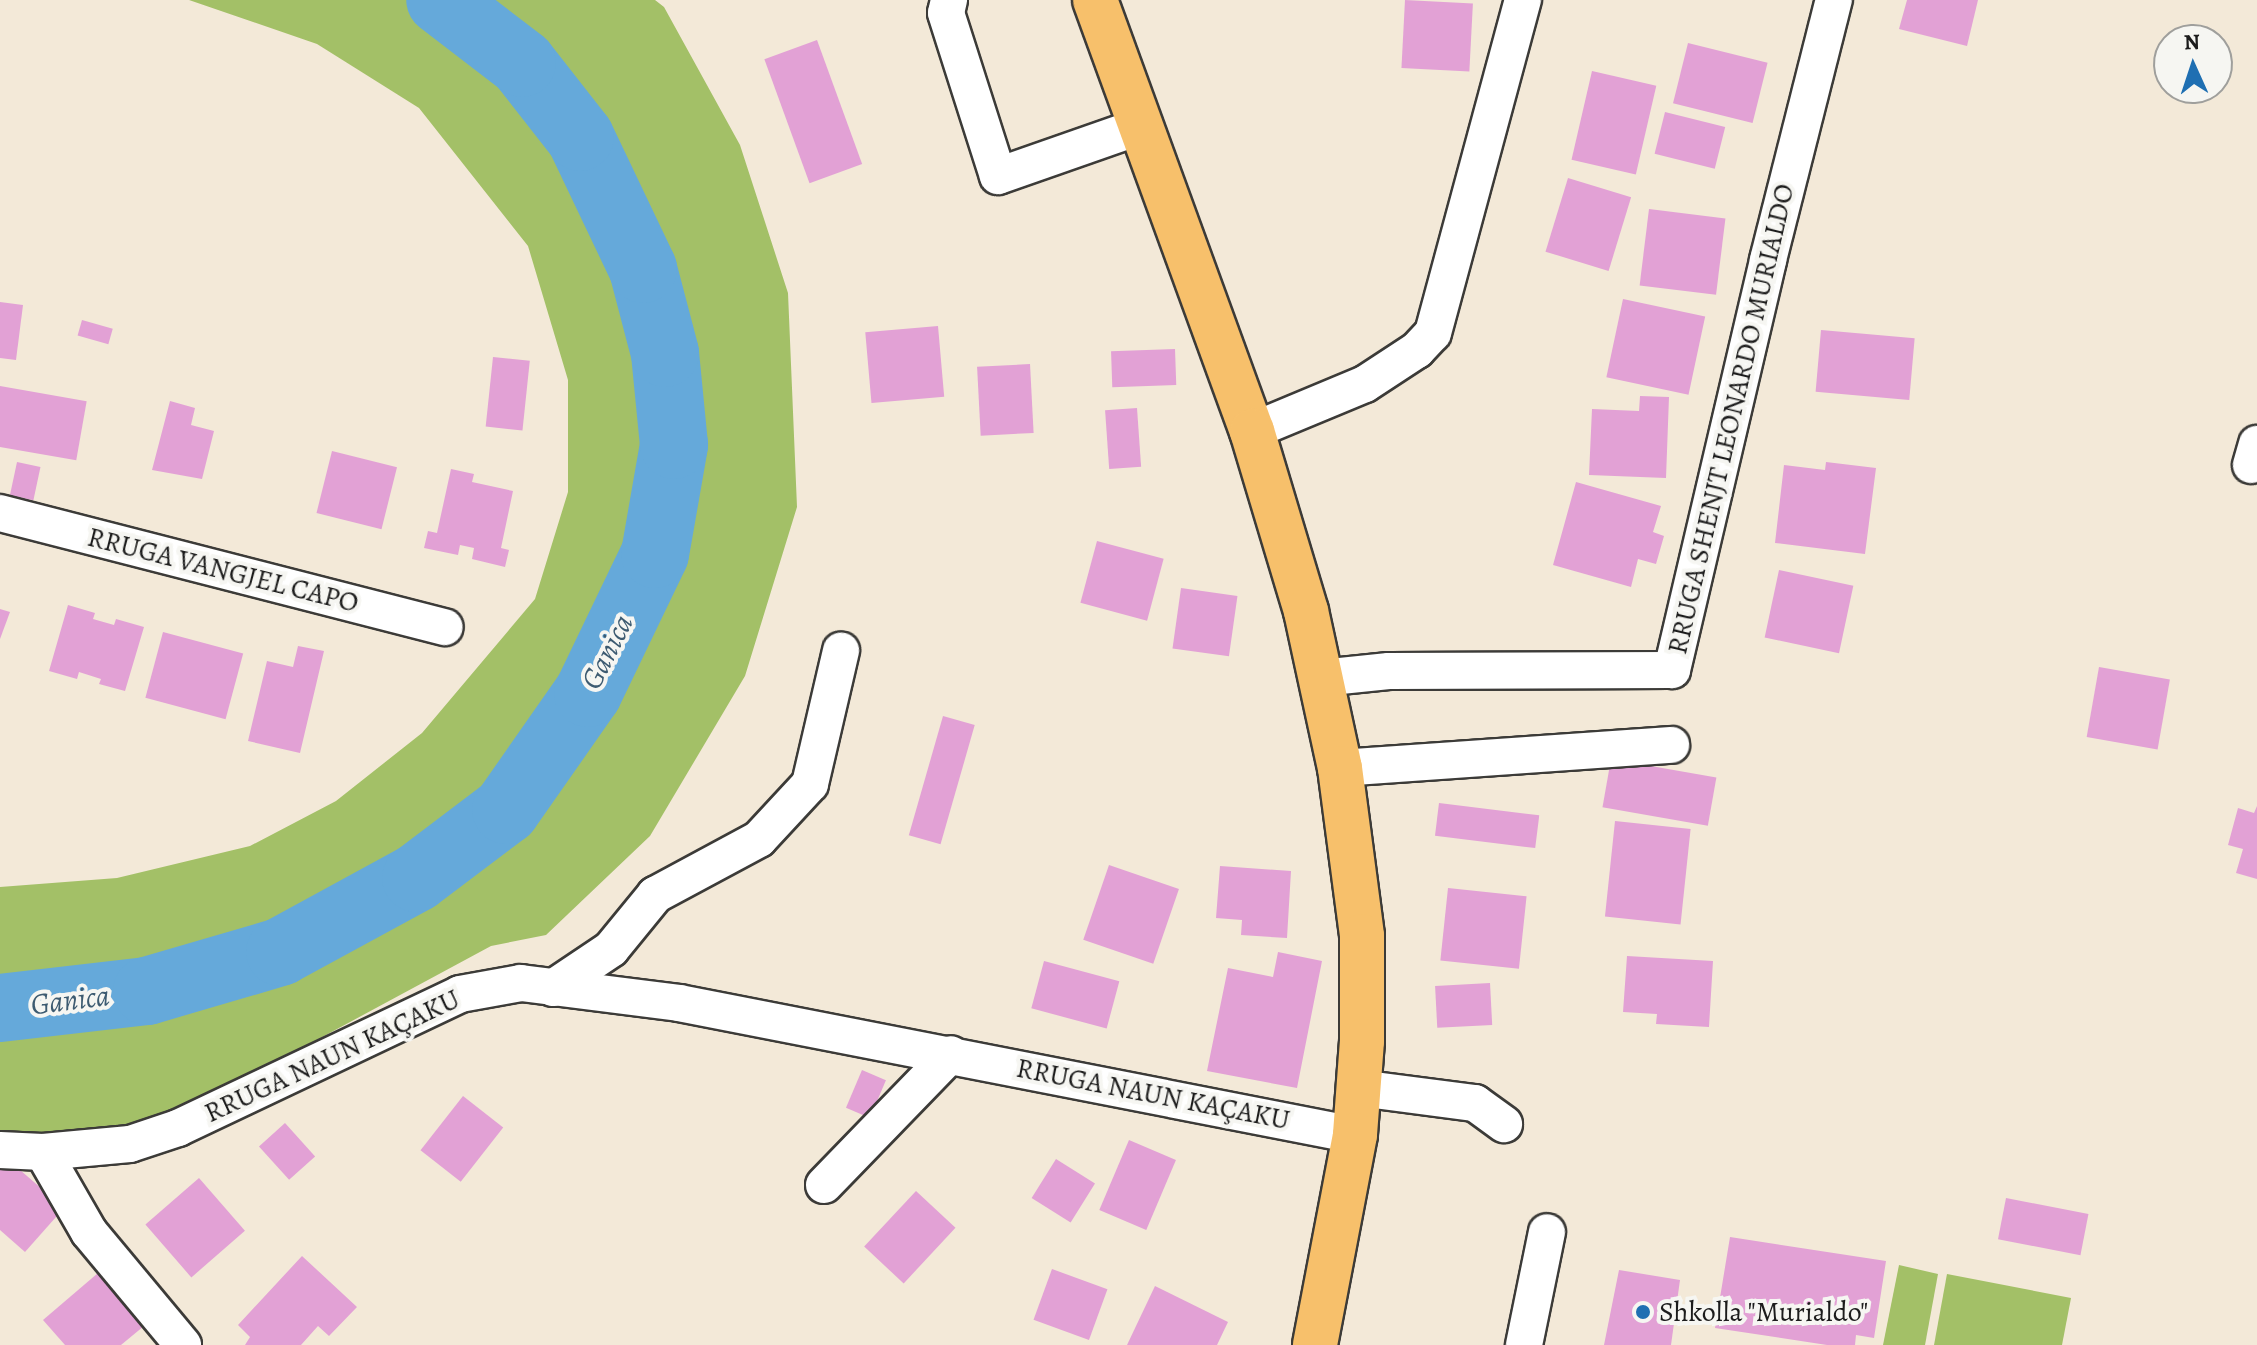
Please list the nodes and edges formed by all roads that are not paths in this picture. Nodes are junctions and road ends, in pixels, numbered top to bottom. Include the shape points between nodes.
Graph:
1 (949, 0) edge
2 (1095, 0) edge
3 (1523, 0) edge
4 (1834, 0) edge
5 (1141, 126) junction
6 (1252, 431) junction
7 (0, 513) edge
8 (445, 627) dead end
9 (841, 651) dead end
10 (1321, 678) junction
11 (1671, 745) dead end
12 (1340, 768) junction
13 (553, 988) junction
14 (951, 1054) junction
15 (1359, 1088) junction
16 (1504, 1124) dead end
17 (1355, 1135) junction
18 (0, 1150) edge
19 (43, 1152) junction
20 (824, 1185) dead end
21 (1547, 1232) dead end
22 (183, 1345) edge
23 (1315, 1345) edge
24 (1524, 1345) edge

1 - 5 street via 946,13 998,176
2 - 5 main road
3 - 6 street via 1433,333 1365,384
4 - 10 street, RRUGA SHENJT LEONARDO MURIALDO via 1672,670 1389,671
5 - 6 main road
6 - 10 main road
7 - 8 street, RRUGA VANGJEL CAPO
9 - 13 street via 810,784 759,839 655,895 611,949
10 - 12 main road
11 - 12 street
12 - 15 main road via 1362,936
13 - 14 street, RRUGA NAUN KAÇAKU via 679,1003
13 - 19 street, RRUGA NAUN KAÇAKU via 521,983 460,994 178,1128 130,1144
14 - 17 street, RRUGA NAUN KAÇAKU
14 - 20 street
15 - 16 street via 1475,1103
15 - 17 main road
17 - 23 main road
18 - 19 street, RRUGA NAUN KAÇAKU
19 - 22 street via 89,1232
21 - 24 street

